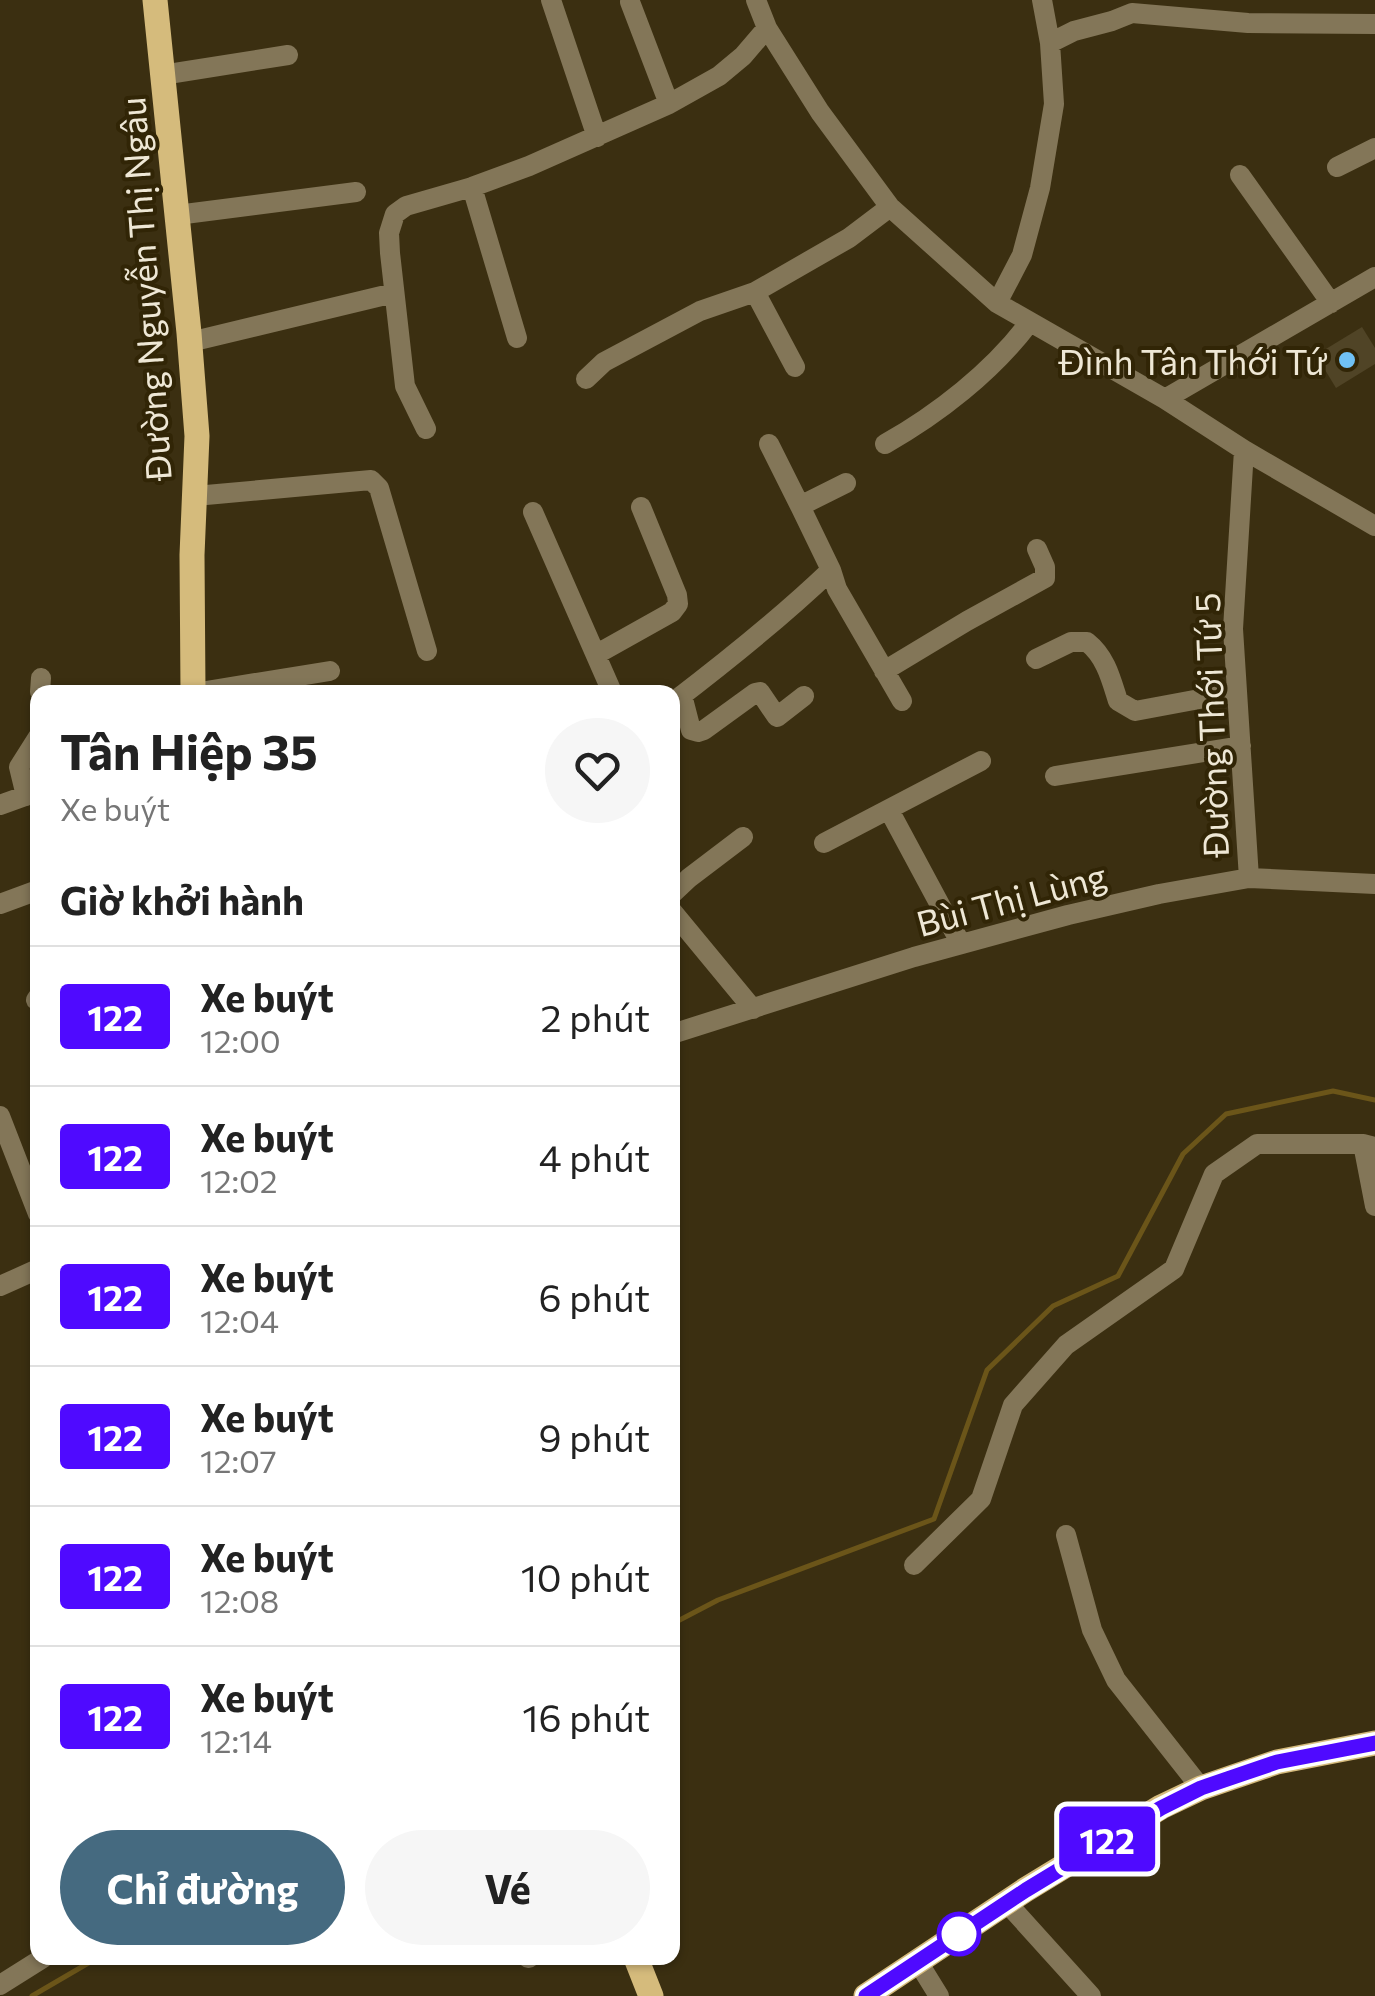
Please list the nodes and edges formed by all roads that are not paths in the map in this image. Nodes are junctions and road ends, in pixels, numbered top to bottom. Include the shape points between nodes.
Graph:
1 (155, 0) edge
2 (551, 0) edge
3 (756, 0) edge
4 (1042, 0) edge
5 (630, 2) edge
6 (1133, 6) edge
7 (1375, 24) edge
8 (767, 28) junction
9 (1050, 43) junction
10 (288, 55) dead end
11 (162, 75) junction
12 (669, 104) junction
13 (597, 137) junction
14 (1375, 148) edge
15 (1337, 166) dead end
16 (1240, 175) dead end
17 (472, 187) junction
18 (356, 192) dead end
19 (890, 208) junction
20 (177, 215) junction
21 (1375, 277) edge
22 (755, 292) junction
23 (394, 293) junction
24 (997, 303) junction
25 (1330, 303) junction
26 (1029, 323) junction
27 (517, 338) dead end
28 (190, 342) junction
29 (794, 367) dead end
30 (586, 379) dead end
31 (1164, 399) junction
32 (426, 429) dead end
33 (769, 444) dead end
34 (885, 444) dead end
35 (1244, 450) junction
36 (846, 483) dead end
37 (195, 496) junction
38 (800, 506) junction
39 (640, 507) dead end
40 (533, 512) dead end
41 (1375, 526) edge
42 (1037, 549) dead end
43 (831, 570) junction
44 (427, 652) dead end
45 (597, 654) junction
46 (1036, 659) dead end
47 (884, 670) junction
48 (330, 671) dead end
49 (197, 685) edge
50 (241, 685) edge
51 (609, 685) edge
52 (1237, 692) junction
53 (804, 696) dead end
54 (680, 697) edge
55 (902, 700) dead end
56 (680, 705) edge
57 (1240, 746) junction
58 (30, 750) edge
59 (981, 761) dead end
60 (1055, 776) dead end
61 (30, 790) edge
62 (30, 795) edge
63 (0, 806) edge
64 (889, 810) junction
65 (742, 838) dead end
66 (824, 843) dead end
67 (1249, 878) junction
68 (1375, 884) edge
69 (680, 886) edge
70 (30, 895) edge
71 (0, 904) edge
72 (680, 921) edge
73 (962, 944) junction
74 (753, 1008) junction
75 (680, 1031) edge
76 (0, 1116) edge
77 (1369, 1145) edge
78 (30, 1193) edge
79 (1375, 1206) edge
80 (30, 1273) edge
81 (0, 1286) edge
82 (1066, 1535) dead end
83 (914, 1565) dead end
84 (1375, 1742) edge
85 (1201, 1788) junction
86 (1007, 1902) junction
87 (918, 1962) junction
88 (32, 1965) edge
89 (639, 1965) edge
90 (0, 1985) edge
91 (651, 1996) edge
92 (866, 1996) edge
93 (939, 1996) edge
94 (1092, 1996) edge

1 - 11 main road, Đường Nguyễn Thị Ngâu
2 - 13 street
3 - 8 street
4 - 9 street
5 - 12 street
6 - 7 street via 1248,24
6 - 9 street via 1112,21
8 - 12 street via 719,76
8 - 19 street
9 - 24 street via 1054,104 1040,188 1022,255
10 - 11 street
11 - 20 main road, Đường Nguyễn Thị Ngâu
12 - 13 street
13 - 17 street
14 - 15 street
16 - 25 street
17 - 23 street via 395,214 389,233
17 - 27 street
18 - 20 street
19 - 22 street
19 - 24 street
20 - 28 main road, Đường Nguyễn Thị Ngâu
21 - 25 street
22 - 29 street
22 - 30 street via 700,311 604,362
23 - 28 street
23 - 32 street via 404,386
24 - 26 street
25 - 31 street
26 - 31 street
26 - 34 street via 958,394
28 - 37 main road, Đường Nguyễn Thị Ngâu
31 - 35 street
33 - 38 street
35 - 41 street
35 - 52 street, Đường Thới Tứ 5 via 1232,629
36 - 38 street
37 - 44 street via 371,480 379,488
37 - 49 main road, Đường Nguyễn Thị Ngâu
38 - 43 street
39 - 45 street via 678,604
40 - 45 street
42 - 47 street via 1044,578
43 - 47 street
43 - 54 street
45 - 51 street
46 - 52 street via 1070,642 1088,642 1108,668 1118,701 1135,711
47 - 55 street
48 - 50 street
52 - 57 street, Đường Thới Tứ 5
53 - 56 street via 777,718 755,693 698,732
57 - 60 street
57 - 67 street, Đường Thới Tứ 5
58 - 61 street via 19,767
59 - 64 street
62 - 63 street
64 - 66 street
64 - 73 street
65 - 69 street
67 - 68 street, Bùi Thị Lùng
67 - 73 street, Bùi Thị Lùng via 1068,914
70 - 71 street
72 - 74 street
73 - 74 street, Bùi Thị Lùng
74 - 75 street, Bùi Thị Lùng
76 - 78 street
77 - 79 street
77 - 83 street via 1257,1144 1214,1174 1174,1269 1066,1344 1013,1405 981,1499
80 - 81 street
82 - 85 street via 1092,1630 1116,1680
84 - 85 main road via 1277,1762
85 - 86 main road
86 - 87 main road
86 - 94 street
87 - 92 main road
87 - 93 street
88 - 90 street
89 - 91 main road

